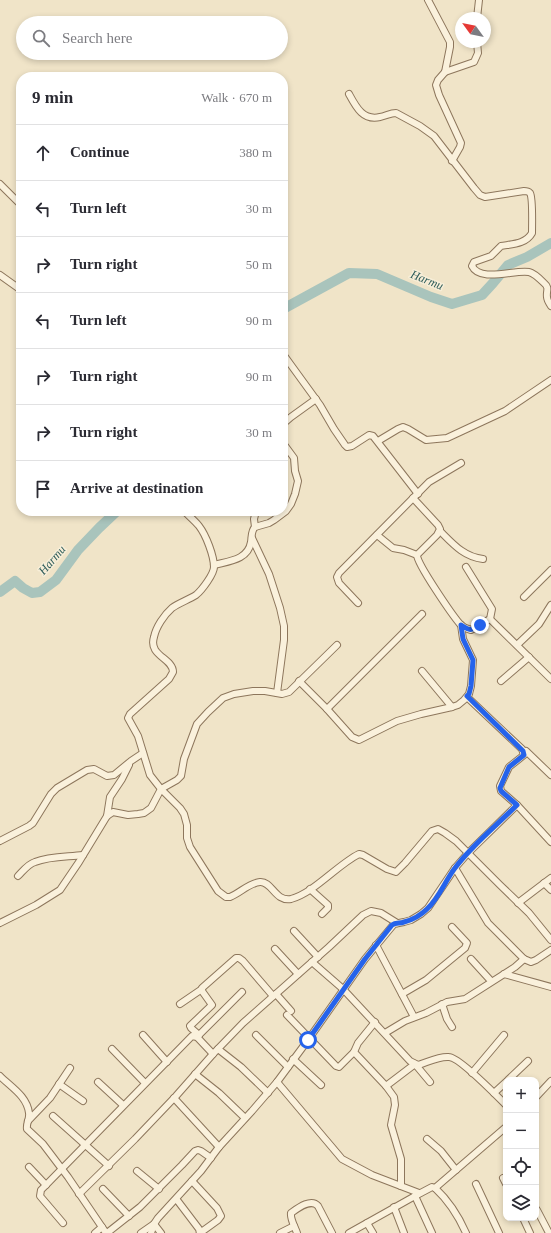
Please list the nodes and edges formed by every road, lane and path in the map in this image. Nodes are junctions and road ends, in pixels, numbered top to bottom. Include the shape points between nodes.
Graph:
1 (428, 0) edge
2 (479, 0) edge
3 (478, 12) edge
4 (478, 48) edge
5 (445, 72) junction
6 (350, 94) dead end
7 (452, 161) junction
8 (0, 184) edge
9 (16, 200) edge
10 (0, 275) edge
11 (16, 286) edge
12 (551, 306) edge
13 (288, 361) edge
14 (551, 380) edge
15 (316, 400) junction
16 (288, 420) edge
17 (378, 441) junction
18 (288, 450) edge
19 (461, 463) dead end
20 (415, 496) junction
21 (288, 508) edge
22 (189, 516) edge
23 (255, 516) edge
24 (279, 516) edge
25 (255, 527) junction
26 (440, 531) junction
27 (377, 535) junction
28 (252, 538) junction
29 (417, 555) junction
30 (483, 559) dead end
31 (214, 566) junction
32 (466, 567) dead end
33 (551, 570) edge
34 (524, 597) dead end
35 (358, 603) dead end
36 (551, 605) edge
37 (422, 614) dead end
38 (490, 619) junction
39 (461, 625) junction
40 (337, 645) dead end
41 (517, 645) junction
42 (529, 657) junction
43 (422, 671) dead end
44 (551, 679) edge
45 (299, 681) junction
46 (501, 681) dead end
47 (277, 693) junction
48 (467, 696) junction
49 (452, 707) junction
50 (327, 709) junction
51 (526, 751) dead end
52 (143, 753) junction
53 (131, 761) junction
54 (551, 775) edge
55 (161, 789) junction
56 (517, 805) junction
57 (107, 816) junction
58 (0, 841) edge
59 (551, 842) edge
60 (468, 853) junction
61 (83, 855) junction
62 (455, 868) junction
63 (18, 876) dead end
64 (551, 878) edge
65 (544, 883) junction
66 (310, 889) junction
67 (551, 890) edge
68 (518, 903) junction
69 (322, 914) dead end
70 (0, 923) edge
71 (397, 923) junction
72 (452, 927) dead end
73 (294, 931) dead end
74 (551, 940) edge
75 (376, 944) junction
76 (275, 949) dead end
77 (551, 950) edge
78 (318, 957) junction
79 (471, 959) dead end
80 (524, 959) junction
81 (312, 962) junction
82 (298, 974) junction
83 (504, 974) junction
84 (491, 982) junction
85 (551, 987) edge
86 (202, 989) junction
87 (343, 989) junction
88 (242, 992) dead end
89 (402, 994) junction
90 (274, 995) junction
91 (180, 1004) dead end
92 (442, 1004) junction
93 (414, 1017) junction
94 (375, 1022) junction
95 (452, 1027) dead end
96 (385, 1033) junction
97 (143, 1035) dead end
98 (256, 1035) dead end
99 (504, 1035) dead end
100 (198, 1036) junction
101 (309, 1039) junction
102 (112, 1049) dead end
103 (216, 1052) junction
104 (354, 1052) junction
105 (293, 1060) junction
106 (528, 1061) dead end
107 (167, 1062) junction
108 (415, 1064) junction
109 (288, 1067) junction
110 (70, 1068) dead end
111 (472, 1073) junction
112 (195, 1074) junction
113 (0, 1076) edge
114 (511, 1077) edge
115 (551, 1081) edge
116 (98, 1082) dead end
117 (277, 1082) junction
118 (430, 1082) dead end
119 (146, 1083) junction
120 (59, 1084) junction
121 (321, 1085) dead end
122 (503, 1085) edge
123 (386, 1086) junction
124 (268, 1093) junction
125 (494, 1093) junction
126 (539, 1094) edge
127 (174, 1098) junction
128 (83, 1101) dead end
129 (503, 1102) edge
130 (123, 1105) junction
131 (53, 1116) dead end
132 (245, 1118) junction
133 (28, 1121) junction
134 (503, 1130) edge
135 (427, 1139) dead end
136 (86, 1144) junction
137 (219, 1148) junction
138 (211, 1158) junction
139 (109, 1166) junction
140 (29, 1167) dead end
141 (61, 1169) junction
142 (456, 1170) junction
143 (137, 1171) dead end
144 (192, 1181) junction
145 (476, 1184) dead end
146 (46, 1185) junction
147 (401, 1186) junction
148 (435, 1188) junction
149 (103, 1189) dead end
150 (159, 1189) junction
151 (79, 1194) junction
152 (417, 1194) junction
153 (177, 1200) dead end
154 (394, 1207) junction
155 (539, 1214) edge
156 (129, 1216) junction
157 (524, 1221) edge
158 (63, 1223) dead end
159 (367, 1223) junction
160 (154, 1224) junction
161 (294, 1226) junction
162 (102, 1227) junction
163 (95, 1233) edge
164 (106, 1233) edge
165 (141, 1233) edge
166 (151, 1233) edge
167 (161, 1233) edge
168 (200, 1233) edge
169 (280, 1233) edge
170 (297, 1233) edge
171 (332, 1233) edge
172 (349, 1233) edge
173 (372, 1233) edge
174 (404, 1233) edge
175 (432, 1233) edge
176 (466, 1233) edge
177 (499, 1233) edge
178 (530, 1233) edge
179 (549, 1233) edge

1 - 5 street via 450,42
2 - 3 street
4 - 5 street via 474,62
5 - 7 street via 436,85 461,143
6 - 7 street via 356,107 368,117 396,113 425,129 434,136
7 - 12 street via 482,196 529,192 531,235 520,243 501,246 491,256 472,264 475,270 495,275 524,272 534,274 547,285 547,297
8 - 9 street
10 - 11 street
13 - 15 street
14 - 17 street via 505,411 447,438 426,440 403,427
15 - 16 street
15 - 17 street via 348,447 369,435
17 - 20 street
18 - 21 street via 294,458 298,481
19 - 20 street via 429,482
20 - 26 street
20 - 27 street
22 - 31 street via 205,535
23 - 25 street
24 - 25 street via 269,523
25 - 28 street
26 - 29 street
26 - 30 street via 465,554
27 - 29 street via 393,548
27 - 35 street via 337,577 338,583
28 - 31 street via 250,547 242,557
28 - 47 street via 268,574 284,626
29 - 39 street via 433,586
31 - 52 street via 200,592 172,608 162,619 156,632 153,643 155,649 172,666 173,671 169,679 128,717
32 - 38 street via 492,609
33 - 34 street
36 - 41 street via 539,624
37 - 50 street
38 - 39 street via 471,630
38 - 41 street
39 - 48 street via 463,639 473,660 471,686
40 - 45 street
41 - 42 street
42 - 44 street
42 - 46 street
43 - 49 street
45 - 47 street via 289,692
45 - 50 street
47 - 55 street via 243,692 220,701 197,724 180,777
48 - 49 street via 460,704
48 - 56 street via 523,751 524,755 509,767 500,788
49 - 50 street via 397,721 359,740 352,737
51 - 54 street
52 - 53 street
52 - 55 street via 150,775
53 - 57 street via 110,796
53 - 58 street via 114,775 107,776 94,769 87,770 57,788 29,826
55 - 57 street via 151,808 144,813 128,815 113,812
55 - 66 street via 184,814 189,845 218,891 225,896 232,896 260,882 266,884 278,896 288,899
56 - 59 street
56 - 60 street
57 - 61 street
60 - 62 street
60 - 66 street via 445,833 436,829 396,872 359,854
60 - 68 street
61 - 63 street via 36,861
61 - 70 street via 57,892
62 - 71 street via 428,908 411,920
62 - 80 street via 488,923
64 - 65 street
65 - 67 street
65 - 68 street
66 - 69 street via 328,905
68 - 74 street
71 - 75 street via 392,925
71 - 78 street via 381,913 366,912
72 - 89 street via 467,946 426,980
73 - 78 street
75 - 87 street
75 - 89 street
76 - 82 street
77 - 80 street via 531,962
78 - 81 street
79 - 84 street
80 - 83 street
81 - 82 street
81 - 87 street
82 - 90 street
83 - 84 street
83 - 85 street
84 - 92 street via 465,999 450,1000
86 - 90 street via 237,958 243,961
86 - 91 street
86 - 100 street via 212,1005 190,1026
87 - 94 street
87 - 101 street
88 - 100 street
89 - 93 street
90 - 101 street
90 - 103 street
92 - 93 street
92 - 95 street
93 - 96 street
94 - 96 street
94 - 104 street
96 - 108 street
97 - 107 street
98 - 109 street
99 - 111 street
100 - 103 street
100 - 107 street via 192,1036
101 - 104 street via 339,1067
101 - 105 street
102 - 119 street
103 - 112 street
103 - 124 street via 241,1067
104 - 123 street
105 - 109 street
105 - 121 street
106 - 114 street
107 - 119 street
108 - 111 street via 451,1057
108 - 118 street
108 - 123 street
109 - 117 street
110 - 120 street
111 - 125 street
112 - 127 street
112 - 132 street
113 - 133 street via 24,1098 29,1113
115 - 126 street
116 - 130 street
117 - 124 street
117 - 147 street via 342,1160
119 - 130 street
120 - 128 street
120 - 133 street via 47,1103
122 - 125 street
123 - 147 street via 395,1102 391,1125 401,1158
124 - 132 street
125 - 129 street
127 - 137 street
127 - 139 street
130 - 136 street
131 - 136 street
132 - 137 street
133 - 141 street via 27,1129 43,1144
134 - 142 street
135 - 142 street via 442,1151
136 - 139 street
136 - 141 street
137 - 138 street
138 - 144 street
138 - 150 street via 198,1150 195,1151
139 - 151 street
140 - 146 street
141 - 146 street
141 - 151 street
142 - 148 street
143 - 150 street
144 - 160 street via 166,1207
144 - 168 street via 221,1214 218,1220
145 - 177 street
146 - 158 street via 40,1196
147 - 152 street
148 - 152 street
148 - 176 street via 450,1203
149 - 156 street
150 - 156 street
151 - 162 street
152 - 154 street
152 - 175 street
153 - 168 street
154 - 159 street
154 - 174 street
155 - 179 street
156 - 164 street
157 - 178 street
159 - 172 street
159 - 173 street
160 - 165 street
160 - 166 street
160 - 167 street
161 - 169 street
161 - 170 street
161 - 171 street via 291,1213 313,1202 318,1206
162 - 163 street
162 - 164 street

